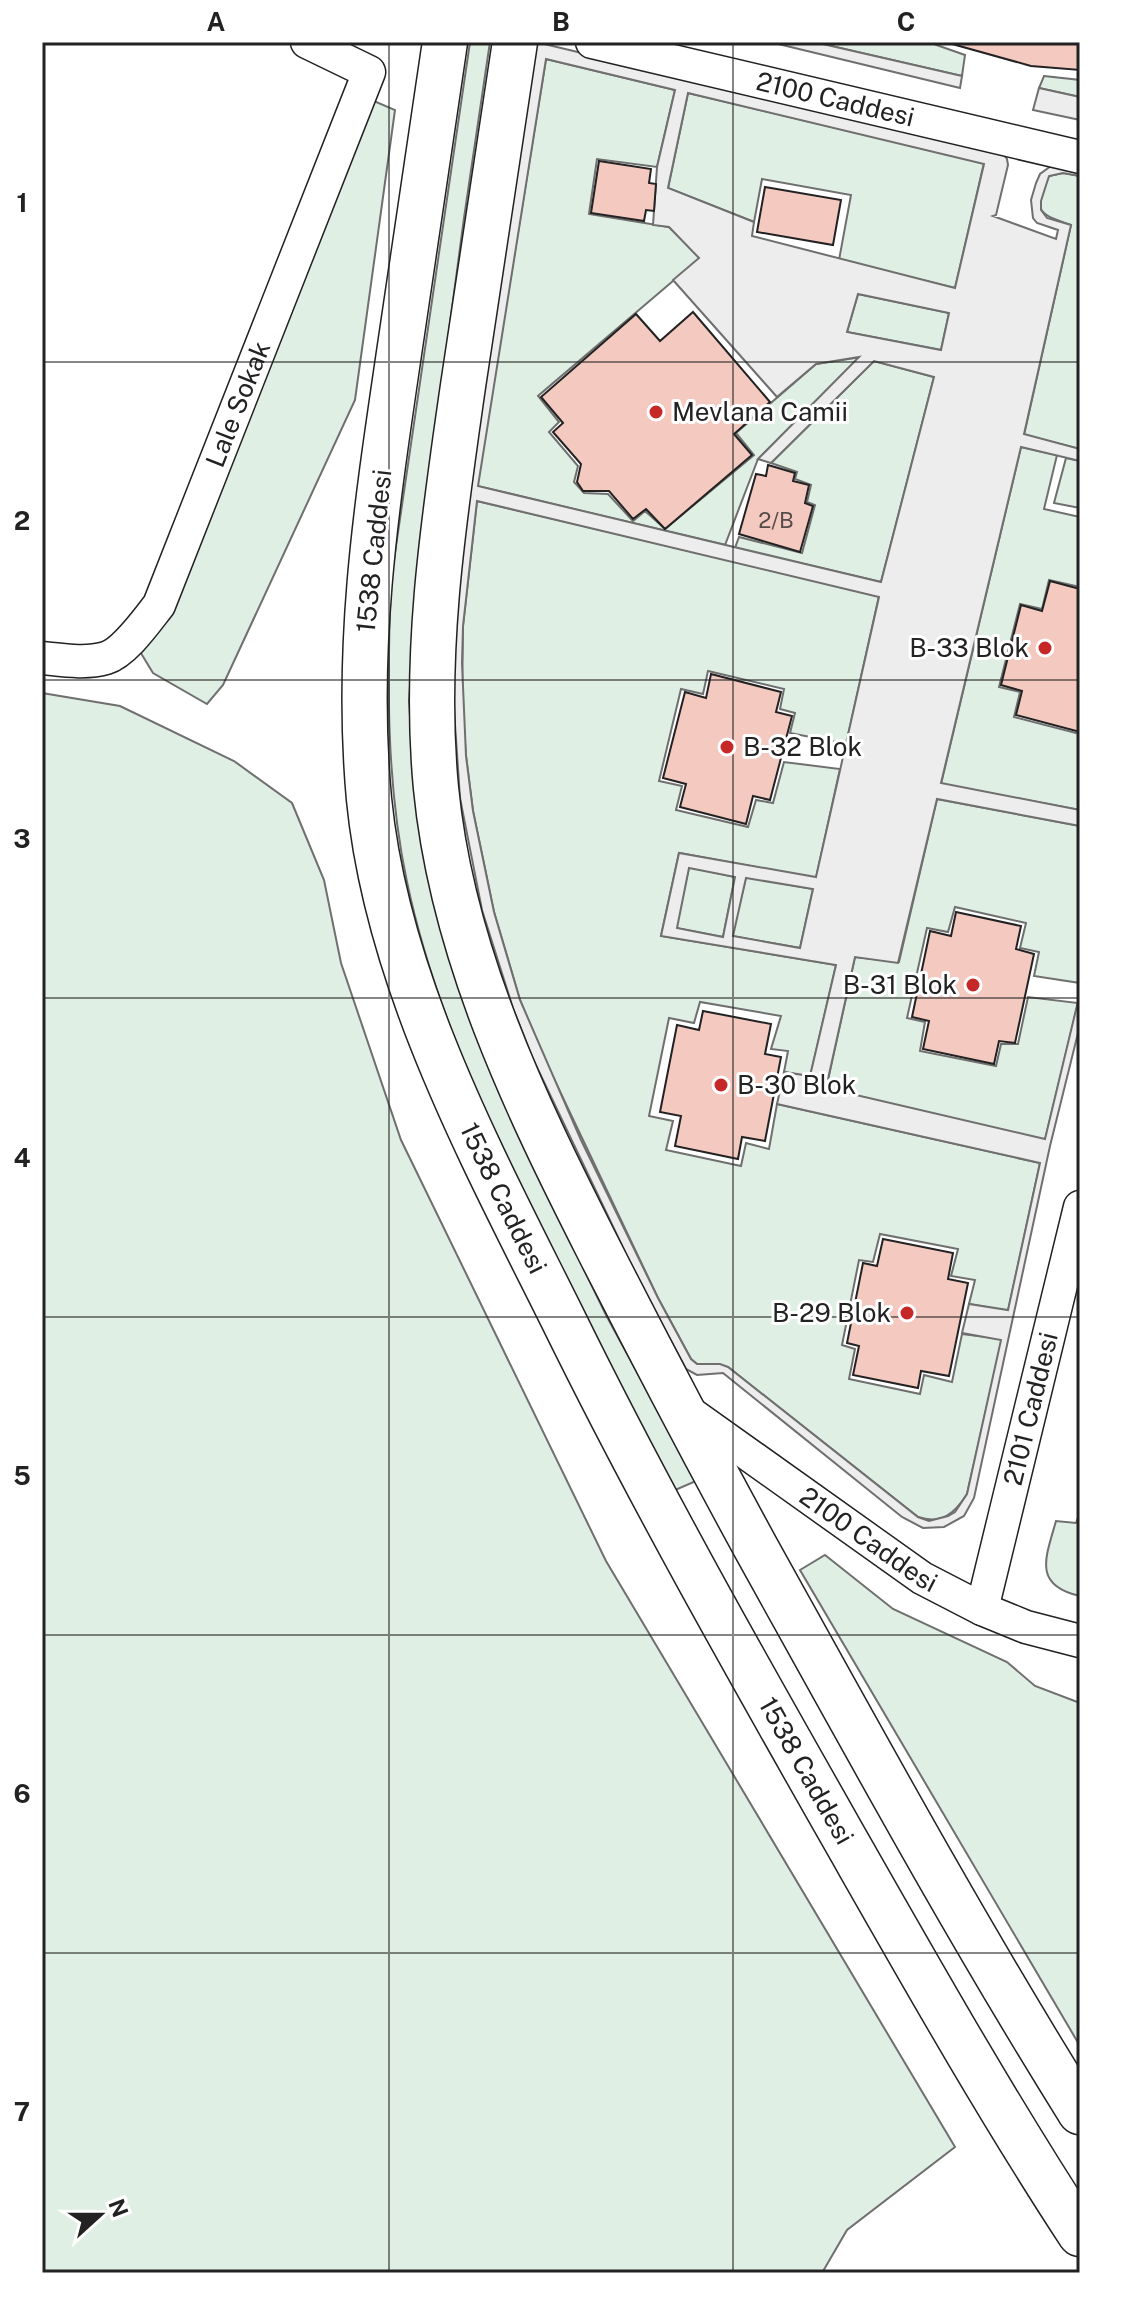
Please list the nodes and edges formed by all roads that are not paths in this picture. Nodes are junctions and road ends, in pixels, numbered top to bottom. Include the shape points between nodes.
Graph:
1 (307, 42) edge
2 (445, 42) edge
3 (515, 42) edge
4 (592, 42) edge
5 (1080, 157) edge
6 (42, 658) edge
7 (1080, 1207) edge
8 (676, 1403) junction
9 (982, 1609) junction
10 (1080, 1641) edge
11 (1080, 2112) edge
12 (1080, 2234) edge

1 - 6 street, Lale Sokak via 369,72 159,605 107,658
2 - 12 main road, 1538 Caddesi via 372,543 366,628 370,805 393,921 477,1146 625,1446 948,2020
3 - 8 main road via 436,599 431,719 436,793 471,960 496,1030 573,1199
4 - 5 street, 2100 Caddesi
7 - 9 street, 2101 Caddesi
8 - 9 street, 2100 Caddesi via 898,1562
8 - 11 main road via 958,1909
9 - 10 street, 2100 Caddesi

